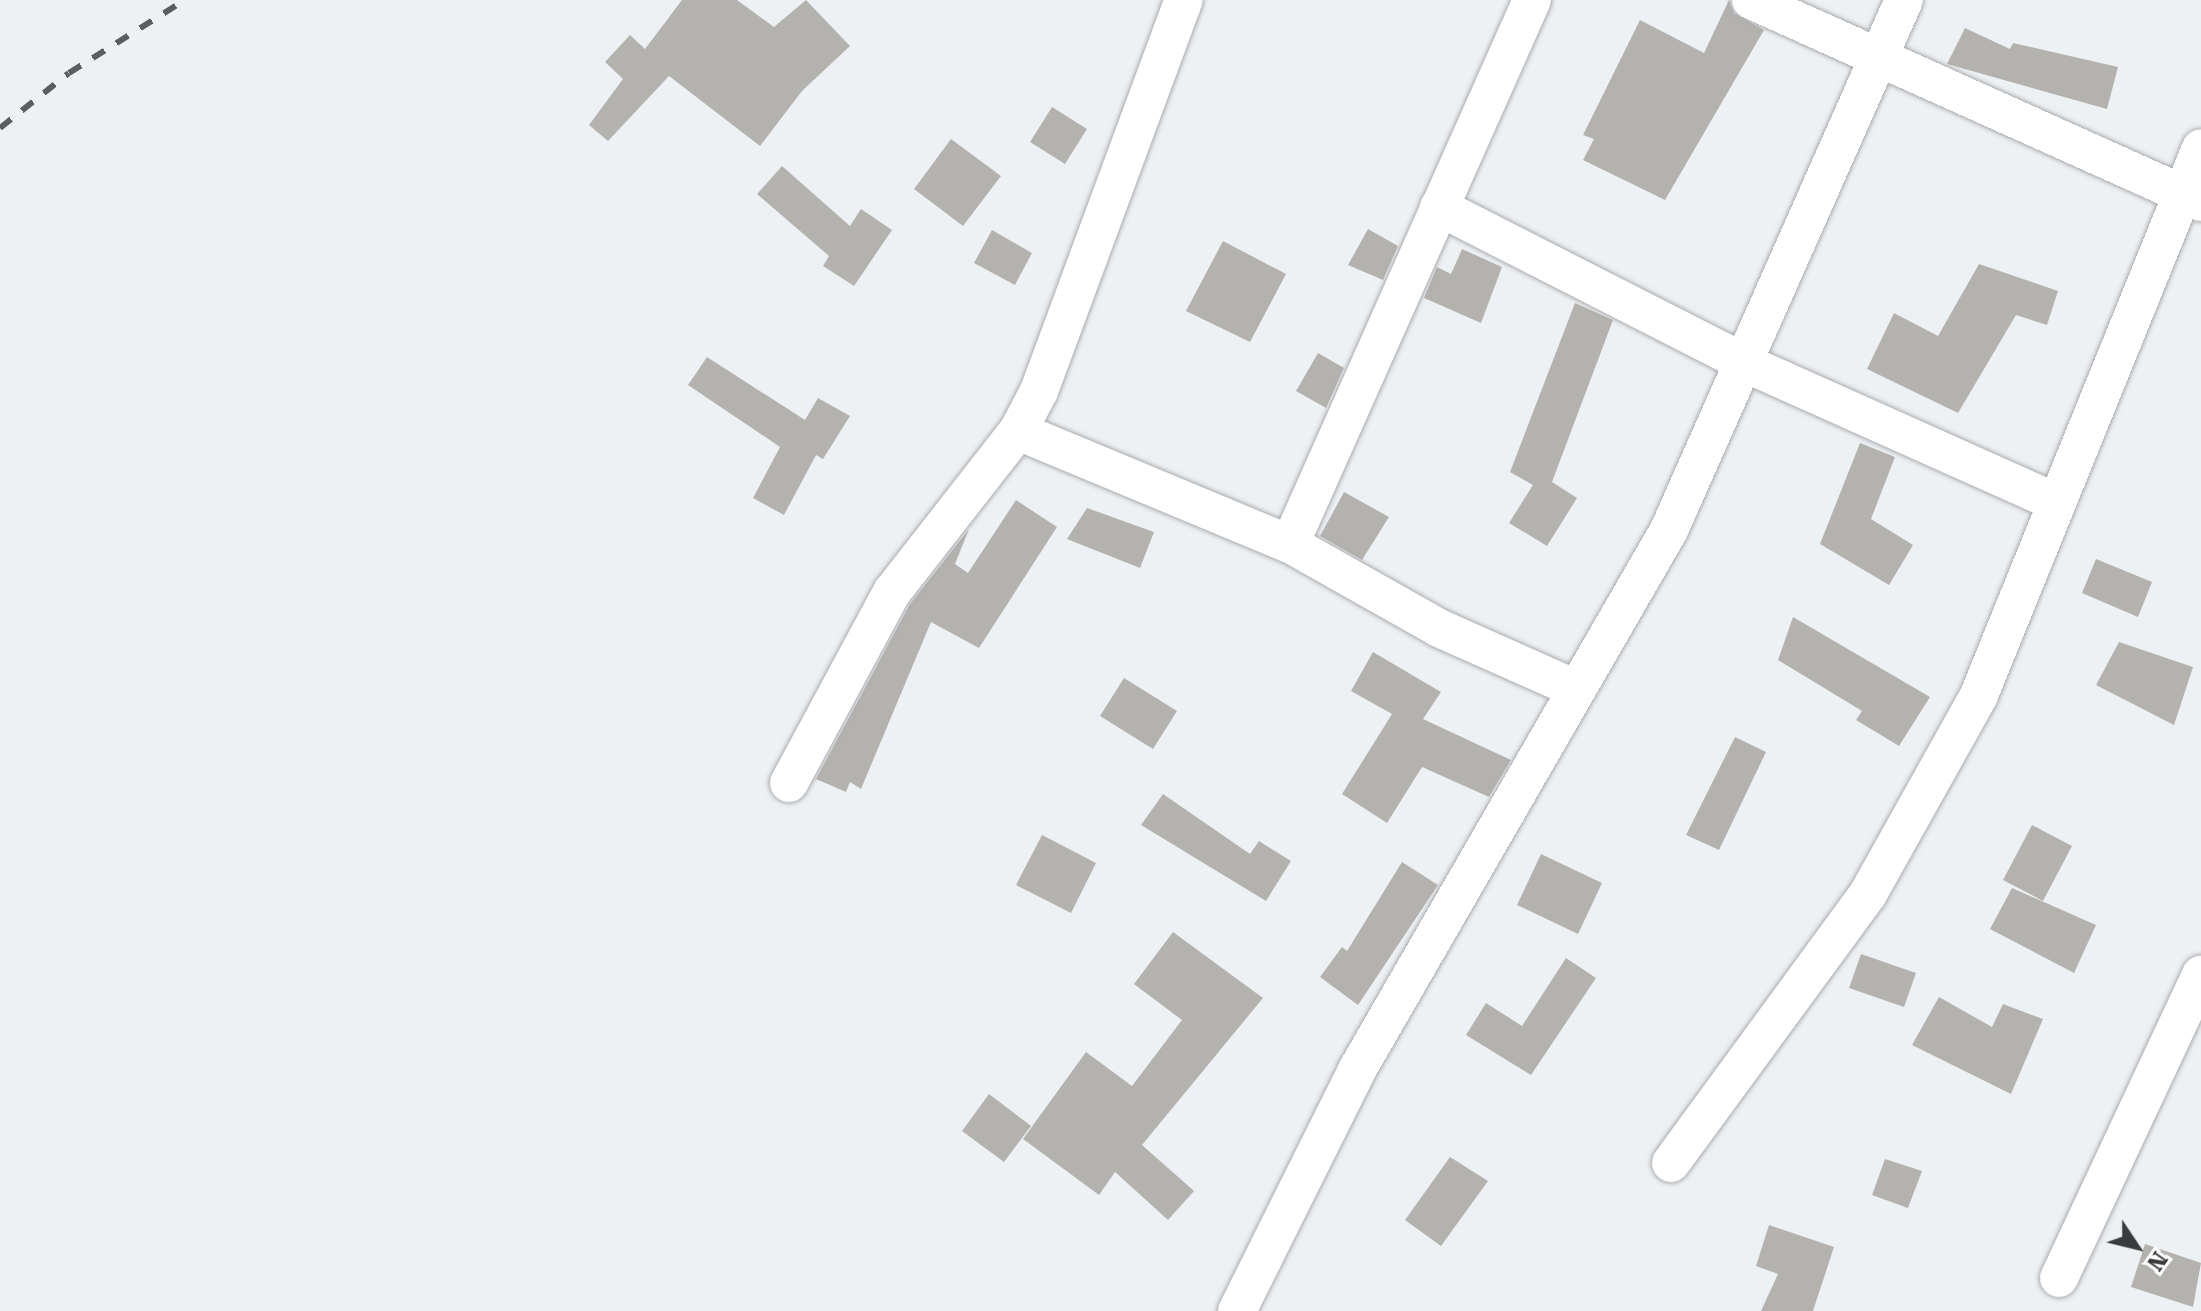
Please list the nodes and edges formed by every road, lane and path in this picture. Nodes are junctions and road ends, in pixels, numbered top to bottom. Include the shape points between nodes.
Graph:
1 (1184, 0) edge
2 (1532, 0) edge
3 (1751, 0) edge
4 (1904, 0) edge
5 (1879, 61) junction
6 (2201, 148) edge
7 (2191, 199) edge
8 (1439, 207) junction
9 (1747, 364) junction
10 (1018, 431) junction
11 (2055, 502) junction
12 (1290, 544) junction
13 (1576, 689) junction
14 (789, 783) dead end
15 (2201, 975) edge
16 (1671, 1163) dead end
17 (2059, 1278) dead end
18 (1237, 1311) edge

1 - 10 street
2 - 8 street
3 - 5 street
4 - 5 street
5 - 7 street
5 - 9 street
6 - 7 street
7 - 11 street
8 - 9 street
8 - 12 street
9 - 11 street
9 - 13 street via 1669,530
10 - 12 street
10 - 14 street via 892,592
11 - 16 street via 1979,695 1868,894
12 - 13 street via 1439,628
13 - 18 street via 1357,1070
15 - 17 street via 2119,1137

